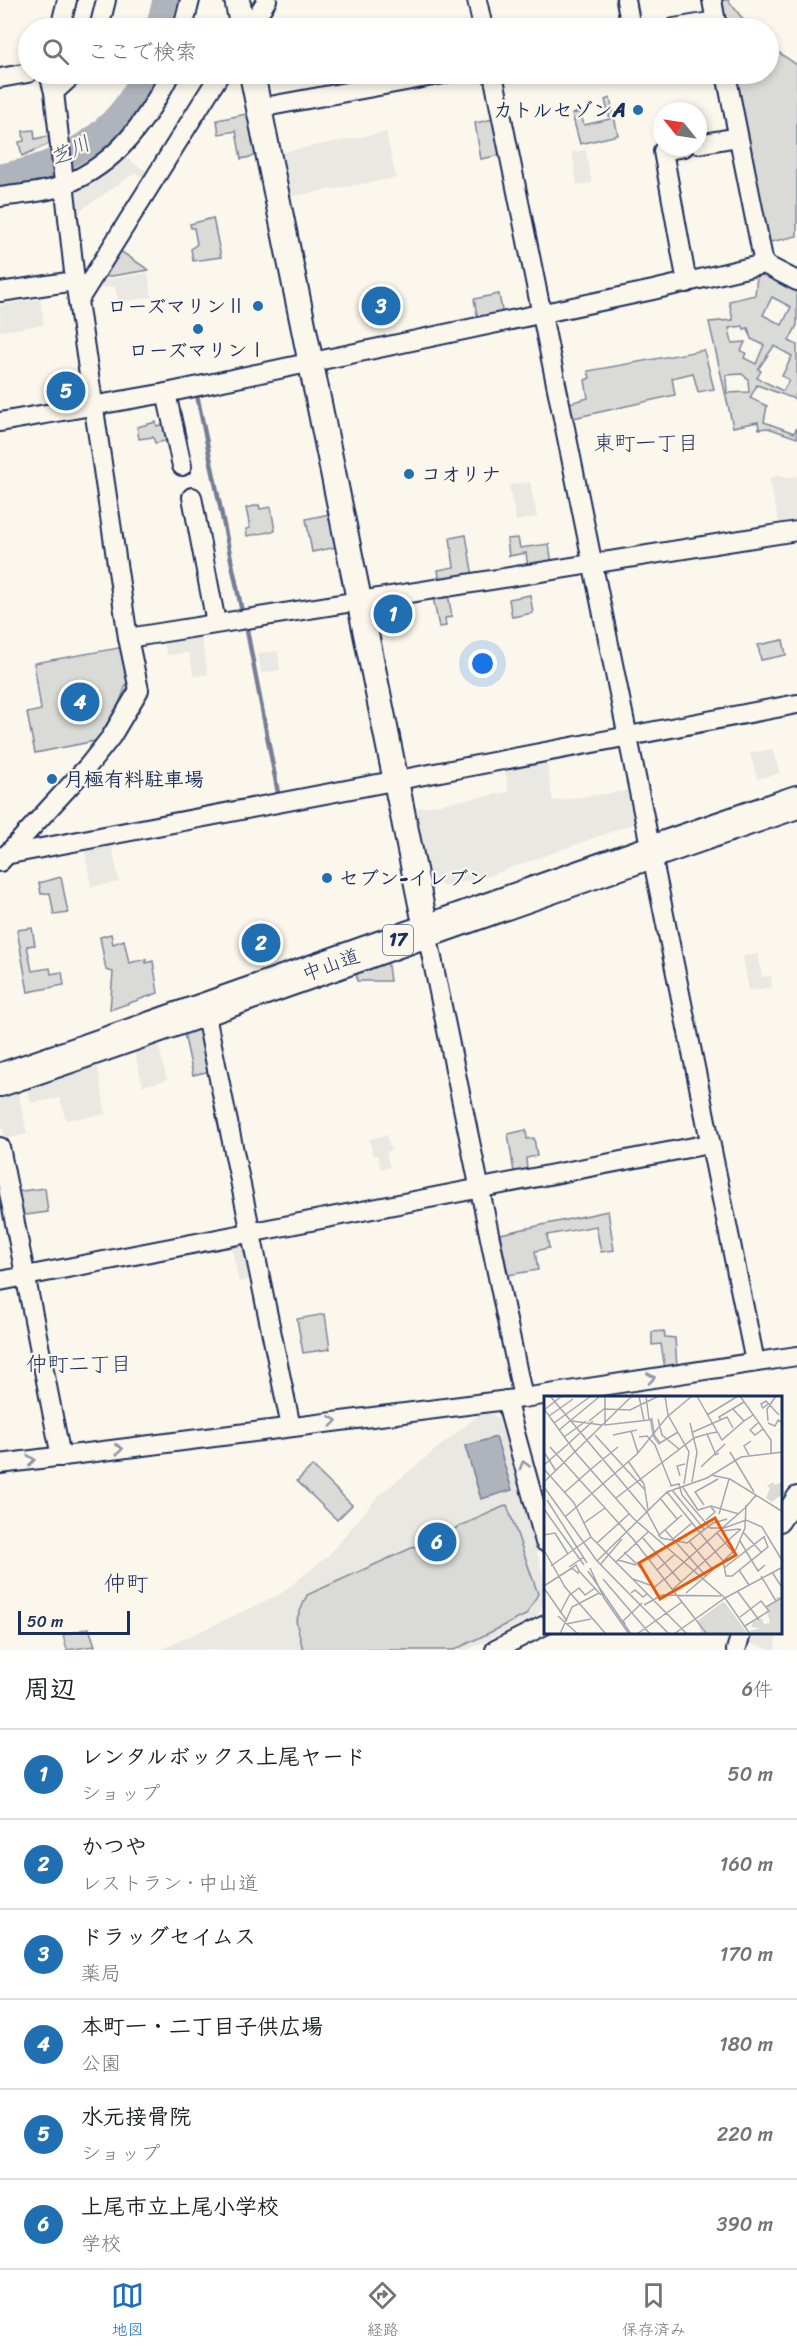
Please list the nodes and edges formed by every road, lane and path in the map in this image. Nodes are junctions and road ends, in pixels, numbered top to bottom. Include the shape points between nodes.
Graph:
1 (67, 0) edge
2 (106, 0) edge
3 (190, 0) edge
4 (237, 0) edge
5 (267, 0) edge
6 (477, 0) edge
7 (626, 0) edge
8 (712, 0) edge
9 (62, 18) edge
10 (102, 18) edge
11 (186, 18) edge
12 (241, 18) edge
13 (255, 18) edge
14 (481, 18) edge
15 (630, 18) edge
16 (715, 18) edge
17 (18, 75) edge
18 (0, 78) edge
19 (52, 84) edge
20 (63, 84) edge
21 (165, 84) edge
22 (214, 84) edge
23 (254, 84) edge
24 (390, 84) edge
25 (494, 84) edge
26 (728, 84) edge
27 (54, 92) junction
28 (259, 108) junction
29 (738, 136) junction
30 (707, 142) edge
31 (664, 156) edge
32 (62, 183) junction
33 (0, 197) edge
34 (764, 264) junction
35 (75, 281) junction
36 (797, 281) edge
37 (687, 283) junction
38 (0, 292) edge
39 (78, 301) junction
40 (542, 314) junction
41 (311, 362) junction
42 (166, 393) junction
43 (94, 403) junction
44 (0, 422) edge
45 (182, 466) dead end
46 (192, 497) dead end
47 (797, 531) edge
48 (591, 564) junction
49 (361, 600) junction
50 (216, 623) junction
51 (128, 638) junction
52 (797, 704) edge
53 (628, 736) junction
54 (397, 781) junction
55 (797, 783) edge
56 (797, 802) edge
57 (649, 844) junction
58 (2, 857) edge
59 (425, 922) junction
60 (205, 1011) junction
61 (0, 1061) edge
62 (0, 1080) edge
63 (709, 1144) junction
64 (0, 1147) edge
65 (478, 1189) junction
66 (250, 1231) junction
67 (24, 1276) junction
68 (0, 1281) edge
69 (797, 1356) edge
70 (755, 1362) junction
71 (514, 1399) junction
72 (291, 1427) junction
73 (61, 1456) junction
74 (0, 1464) edge
75 (797, 1496) edge
76 (782, 1519) edge
77 (544, 1537) edge
78 (544, 1626) edge
79 (741, 1635) edge
80 (495, 1650) edge
81 (736, 1650) edge

1 - 9 street
2 - 10 street
3 - 11 street
4 - 12 street
5 - 13 street
6 - 14 street
7 - 15 street
8 - 16 street
17 - 18 street
19 - 27 street
20 - 27 street
21 - 32 street via 142,125 106,162
22 - 39 street
23 - 28 street
24 - 28 street
25 - 40 street
26 - 29 street
27 - 32 street
28 - 41 street
29 - 30 street
29 - 34 street
31 - 37 street
32 - 33 street
32 - 35 street
34 - 36 street
34 - 37 street
35 - 38 street
35 - 39 street
37 - 40 street
39 - 43 street
40 - 41 street
40 - 48 street
41 - 42 street
41 - 49 street
42 - 43 street
42 - 45 street
43 - 44 street
43 - 51 street
46 - 50 street
47 - 48 street
48 - 49 street
48 - 53 street
49 - 50 street
49 - 54 street
50 - 51 street
51 - 58 street via 139,690 88,766
52 - 53 street
53 - 54 street
53 - 57 street
54 - 58 street
54 - 59 street
55 - 57 highway, 中山道 / 17
56 - 57 highway, 中山道 / 17
57 - 59 highway, 中山道 / 17
57 - 63 street
59 - 60 highway, 中山道 / 17
59 - 61 highway, 中山道 / 17
59 - 65 street
60 - 62 highway, 中山道 / 17
60 - 66 street
63 - 65 street
63 - 70 street
64 - 67 street
65 - 66 street
65 - 71 street
66 - 67 street
66 - 72 street
67 - 68 street
67 - 73 street
69 - 70 street
71 -> 70 street
72 -> 71 street
77 -> 71 street
73 -> 72 street
74 -> 73 street
75 - 76 street
78 - 80 street
79 - 81 street

